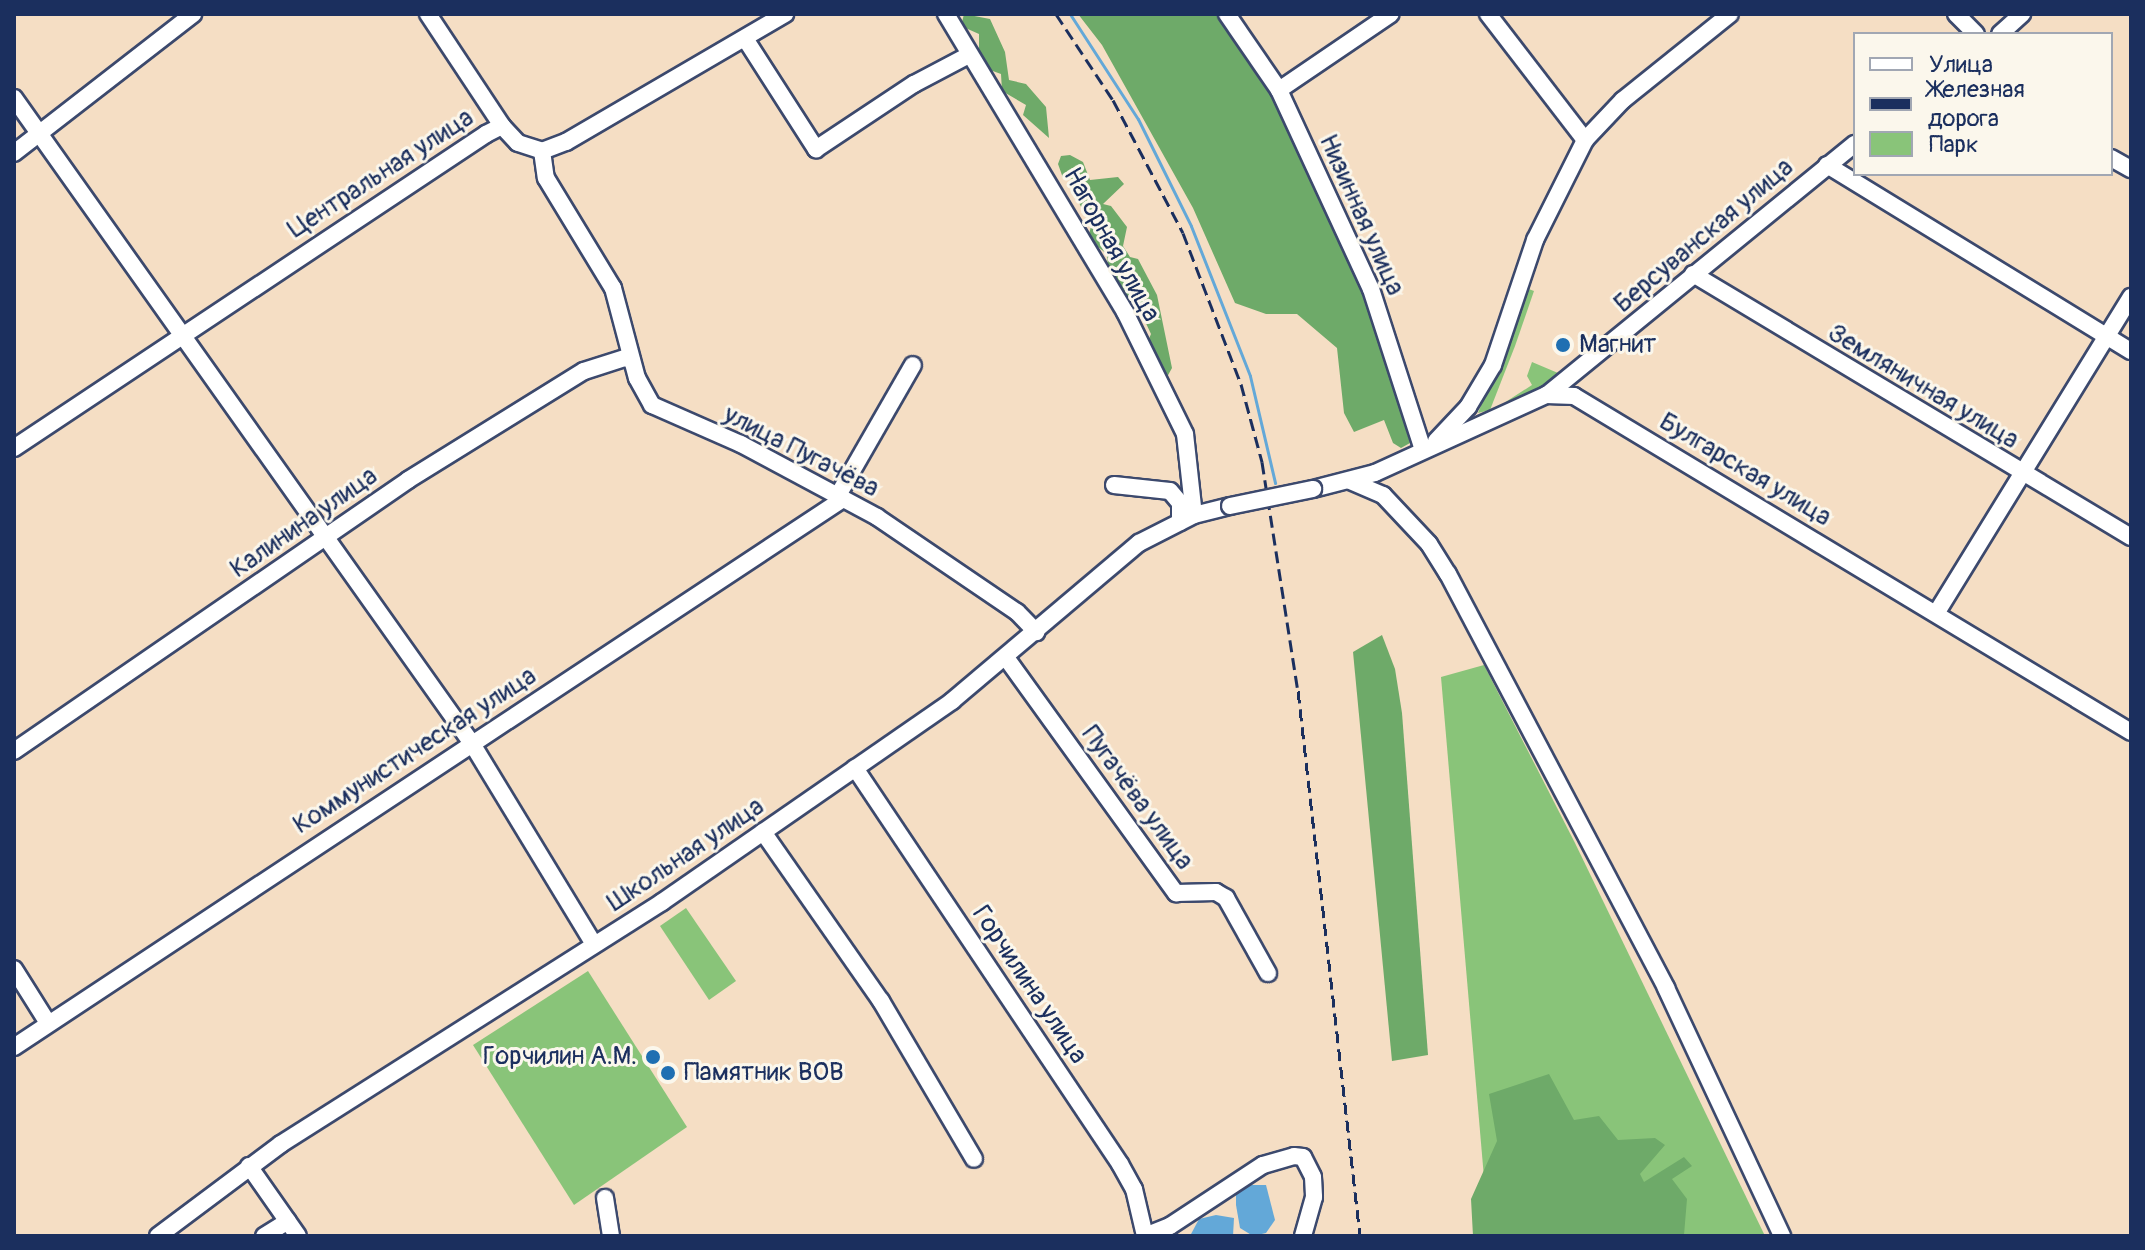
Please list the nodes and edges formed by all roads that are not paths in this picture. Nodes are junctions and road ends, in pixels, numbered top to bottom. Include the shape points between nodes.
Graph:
1 (193, 14) edge
2 (428, 14) edge
3 (785, 14) edge
4 (946, 14) edge
5 (1227, 14) edge
6 (1391, 14) edge
7 (1488, 14) edge
8 (1730, 14) edge
9 (1956, 14) edge
10 (2022, 14) edge
11 (1974, 32) edge
12 (2002, 32) edge
13 (746, 40) junction
14 (967, 56) junction
15 (1279, 90) junction
16 (14, 98) edge
17 (502, 126) junction
18 (39, 133) junction
19 (1585, 140) junction
20 (1853, 146) edge
21 (542, 151) junction
22 (14, 153) edge
23 (2113, 159) edge
24 (1827, 165) junction
25 (2131, 169) edge
26 (1693, 274) junction
27 (2131, 297) edge
28 (183, 333) junction
29 (2108, 337) junction
30 (2131, 351) edge
31 (632, 360) junction
32 (913, 365) dead end
33 (1546, 395) junction
34 (1429, 446) junction
35 (14, 448) edge
36 (2019, 474) junction
37 (1350, 481) junction
38 (1114, 485) dead end
39 (840, 498) junction
40 (1187, 518) junction
41 (329, 535) junction
42 (2131, 537) edge
43 (1937, 612) junction
44 (1036, 632) junction
45 (1007, 659) junction
46 (2131, 732) edge
47 (471, 742) junction
48 (14, 751) edge
49 (855, 768) junction
50 (763, 832) junction
51 (594, 944) junction
52 (14, 969) edge
53 (1268, 973) dead end
54 (48, 1023) junction
55 (14, 1047) edge
56 (974, 1159) dead end
57 (249, 1166) junction
58 (605, 1198) dead end
59 (288, 1221) junction
60 (158, 1236) edge
61 (264, 1236) edge
62 (298, 1236) edge
63 (611, 1236) edge
64 (1145, 1236) edge
65 (1303, 1236) edge
66 (1782, 1236) edge

1 - 18 street
2 - 17 street
3 - 13 street
4 - 14 street, Нагорная улица
5 - 15 street, Низинная улица
6 - 15 street
7 - 19 street
8 - 19 street via 1623,100
9 - 11 street
10 - 12 street
13 - 14 street via 816,149
13 - 21 street via 698,60 599,123
14 - 40 street, Нагорная улица via 1029,148 1125,312 1185,434
15 - 34 street, Низинная улица via 1371,289
16 - 18 street
17 - 21 street, Центральная улица via 518,143
17 - 28 street, Центральная улица
18 - 22 street
18 - 28 street
19 - 34 street via 1535,240 1493,365 1468,407
20 - 24 street, Берсуванская улица
21 - 31 street, улица Пугачёва via 546,178 613,288
23 - 25 street
24 - 26 street, Берсуванская улица
24 - 29 street
26 - 33 street, Берсуванская улица
26 - 36 street, Земляничная улица
27 - 29 street
28 - 35 street, Центральная улица
28 - 41 street
29 - 30 street
29 - 36 street
31 - 39 street, улица Пугачёва via 645,395 662,412 741,444
31 - 41 street, Калинина улица via 584,371
32 - 39 street
33 - 34 street
33 - 43 street, Булгарская улица via 1574,396
34 - 37 street
36 - 42 street, Земляничная улица
36 - 43 street
37 - 40 street, Школьная улица, bridge
37 - 66 street via 1383,495 1448,574 1666,988
38 - 40 street via 1170,491
39 - 44 street, улица Пугачёва via 907,535 1017,612
39 - 47 street, Коммунистическая улица
40 - 44 street, Школьная улица via 1112,563
41 - 47 street
41 - 48 street, Калинина улица
43 - 46 street, Булгарская улица
44 - 45 street, Школьная улица
45 - 49 street, Школьная улица
45 - 53 street, Пугачёва улица via 1176,893 1216,892 1226,898
47 - 51 street
47 - 54 street, Коммунистическая улица
49 - 50 street, Школьная улица
49 - 64 street, Горчилина улица via 1120,1164 1134,1189
50 - 51 street, Школьная улица
50 - 56 street via 881,1001
51 - 57 street, Школьная улица
52 - 54 street
54 - 55 street, Коммунистическая улица
57 - 59 street
57 - 60 street, Школьная улица
58 - 63 street
59 - 61 street
59 - 62 street
64 - 65 street via 1170,1226 1263,1165 1294,1156 1303,1157 1313,1177 1314,1197

